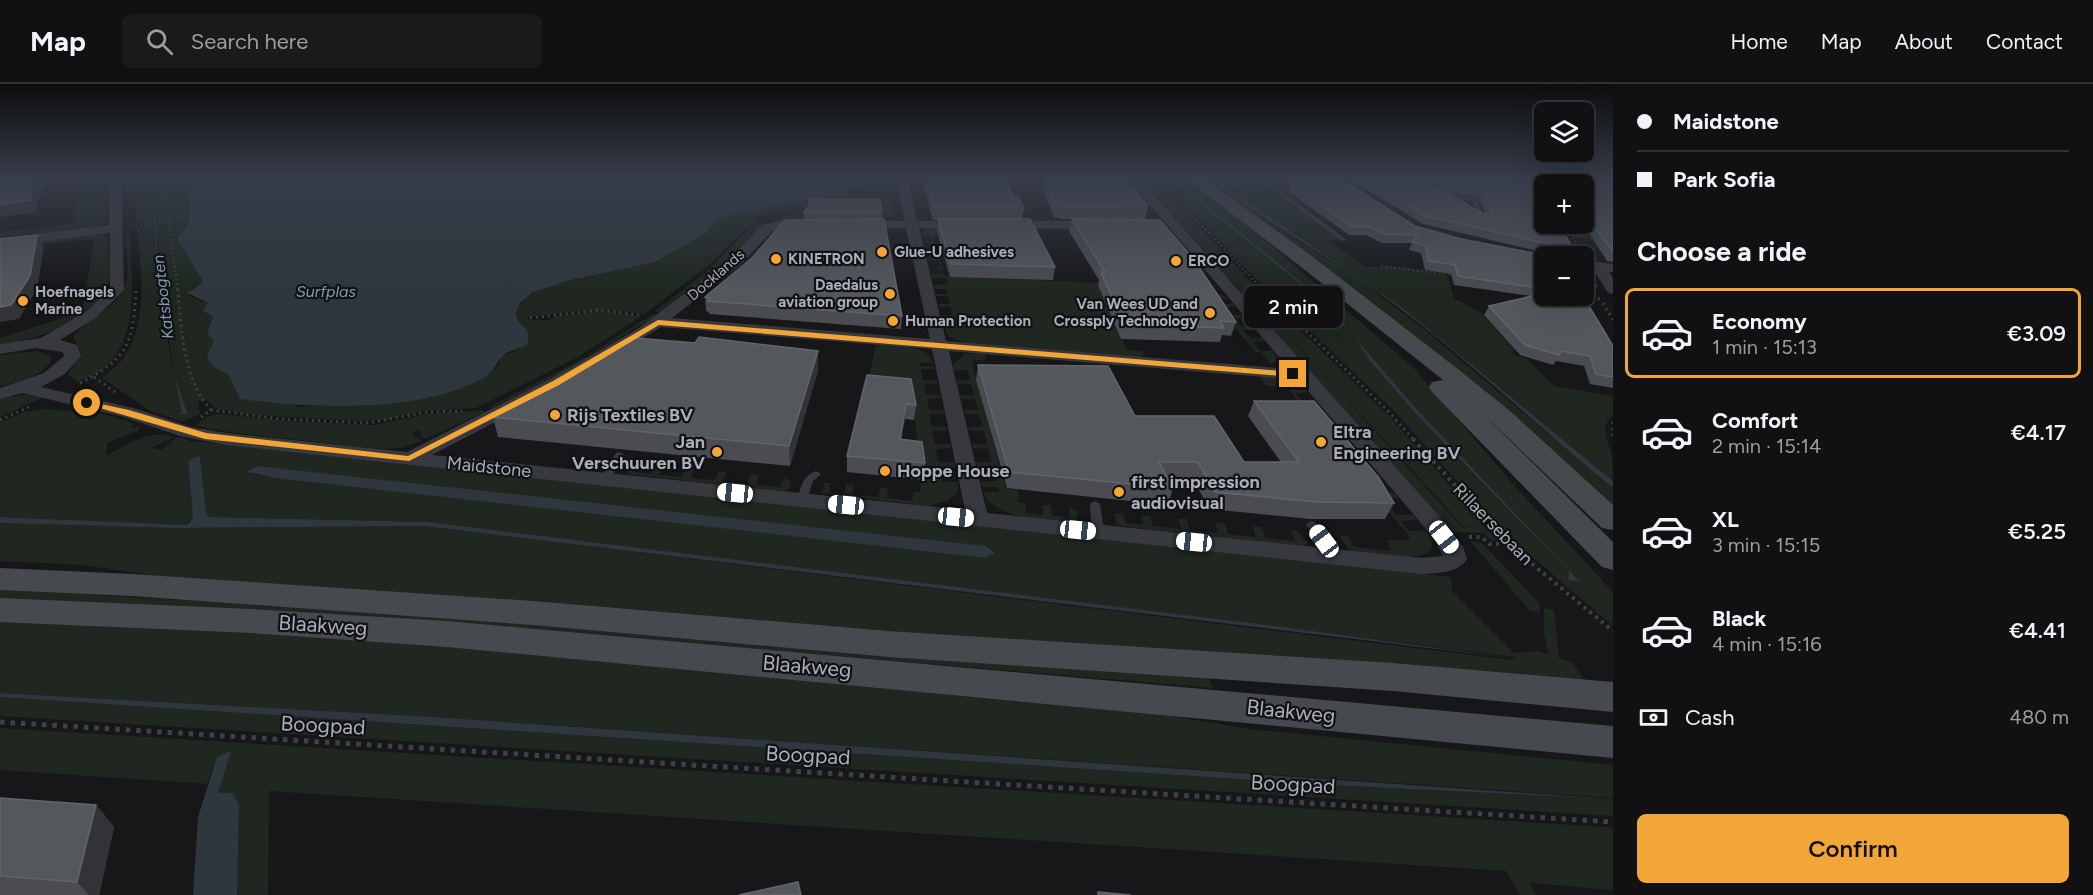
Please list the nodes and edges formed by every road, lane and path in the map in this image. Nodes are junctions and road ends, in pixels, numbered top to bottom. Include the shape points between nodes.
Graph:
1 (116, 214) edge
2 (167, 214) edge
3 (910, 214) edge
4 (1164, 214) edge
5 (1191, 214) edge
6 (1239, 214) edge
7 (1307, 214) edge
8 (1474, 214) edge
9 (1481, 214) edge
10 (206, 215) joint
11 (208, 224) dead end
12 (824, 224) edge
13 (845, 224) edge
14 (912, 224) junction
15 (1114, 225) edge
16 (1150, 225) edge
17 (1174, 225) junction
18 (133, 227) dead end
19 (116, 228) junction
20 (1573, 235) joint
21 (1344, 240) dead end
22 (1603, 240) edge
23 (0, 243) edge
24 (1578, 246) edge
25 (1289, 251) junction
26 (1598, 266) edge
27 (1381, 267) dead end
28 (1457, 275) edge
29 (1607, 294) edge
30 (530, 318) dead end
31 (638, 322) dead end
32 (658, 322) junction
33 (45, 342) junction
34 (939, 345) junction
35 (0, 349) edge
36 (54, 374) junction
37 (1304, 375) junction
38 (21, 388) junction
39 (0, 394) edge
40 (211, 410) junction
41 (464, 410) dead end
42 (126, 412) junction
43 (1613, 422) edge
44 (179, 430) junction
45 (1613, 440) edge
46 (620, 454) dead end
47 (409, 459) junction
48 (816, 474) dead end
49 (605, 479) junction
50 (802, 500) junction
51 (1095, 504) dead end
52 (978, 519) junction
53 (1613, 521) edge
54 (1312, 525) dead end
55 (1098, 532) junction
56 (1444, 537) junction
57 (1508, 544) junction
58 (1336, 557) junction
59 (1613, 560) edge
60 (0, 579) edge
61 (0, 610) edge
62 (1613, 631) edge
63 (1613, 697) edge
64 (0, 722) edge
65 (1613, 742) edge
66 (1613, 822) edge

1 - 19 street
2 - 40 path via 181,328 193,375 205,407
3 - 14 street
4 - 17 street, Maidstone
5 - 57 path, Rillaersebaan via 1388,411
6 - 25 main road
7 - 21 lane
8 - 9 lane via 1483,219
10 - 11 path
10 - 18 path
12 - 32 street, Docklands via 767,228 734,263
13 - 14 street
14 - 15 street
14 - 34 street
16 - 17 street
17 - 37 street, Maidstone
19 - 23 street
19 - 33 street via 117,290 92,314
20 - 22 path
20 - 24 path
25 - 53 main road via 1353,297 1501,416
25 - 59 main road via 1424,371
26 - 29 street
27 - 28 path
30 - 31 path via 607,310 646,316
32 - 34 street
32 - 47 street, Docklands via 556,383
33 - 35 street
33 - 36 street via 62,344 71,349 73,356
34 - 37 street
34 - 52 street
36 - 38 street
36 - 42 street, Maidstone
37 - 56 street, Maidstone
38 - 39 street
38 - 42 street, Maidstone
40 - 41 path via 280,419 367,423
40 - 44 path
42 - 44 street, Maidstone
43 - 45 path
44 - 47 street, Maidstone via 226,439
46 - 49 lane
47 - 49 street, Maidstone
48 - 50 lane via 808,480
49 - 50 street, Maidstone
50 - 52 street, Maidstone
51 - 55 lane
52 - 55 street, Maidstone
54 - 58 lane
55 - 58 street, Maidstone
56 - 57 path via 1482,537 1489,544
56 - 58 street, Maidstone via 1455,559 1444,565
57 - 62 path, Rillaersebaan
60 - 63 main road, Blaakweg via 521,612 889,644 1393,677
61 - 65 main road, Blaakweg via 447,634
64 - 66 path, Boogpad

